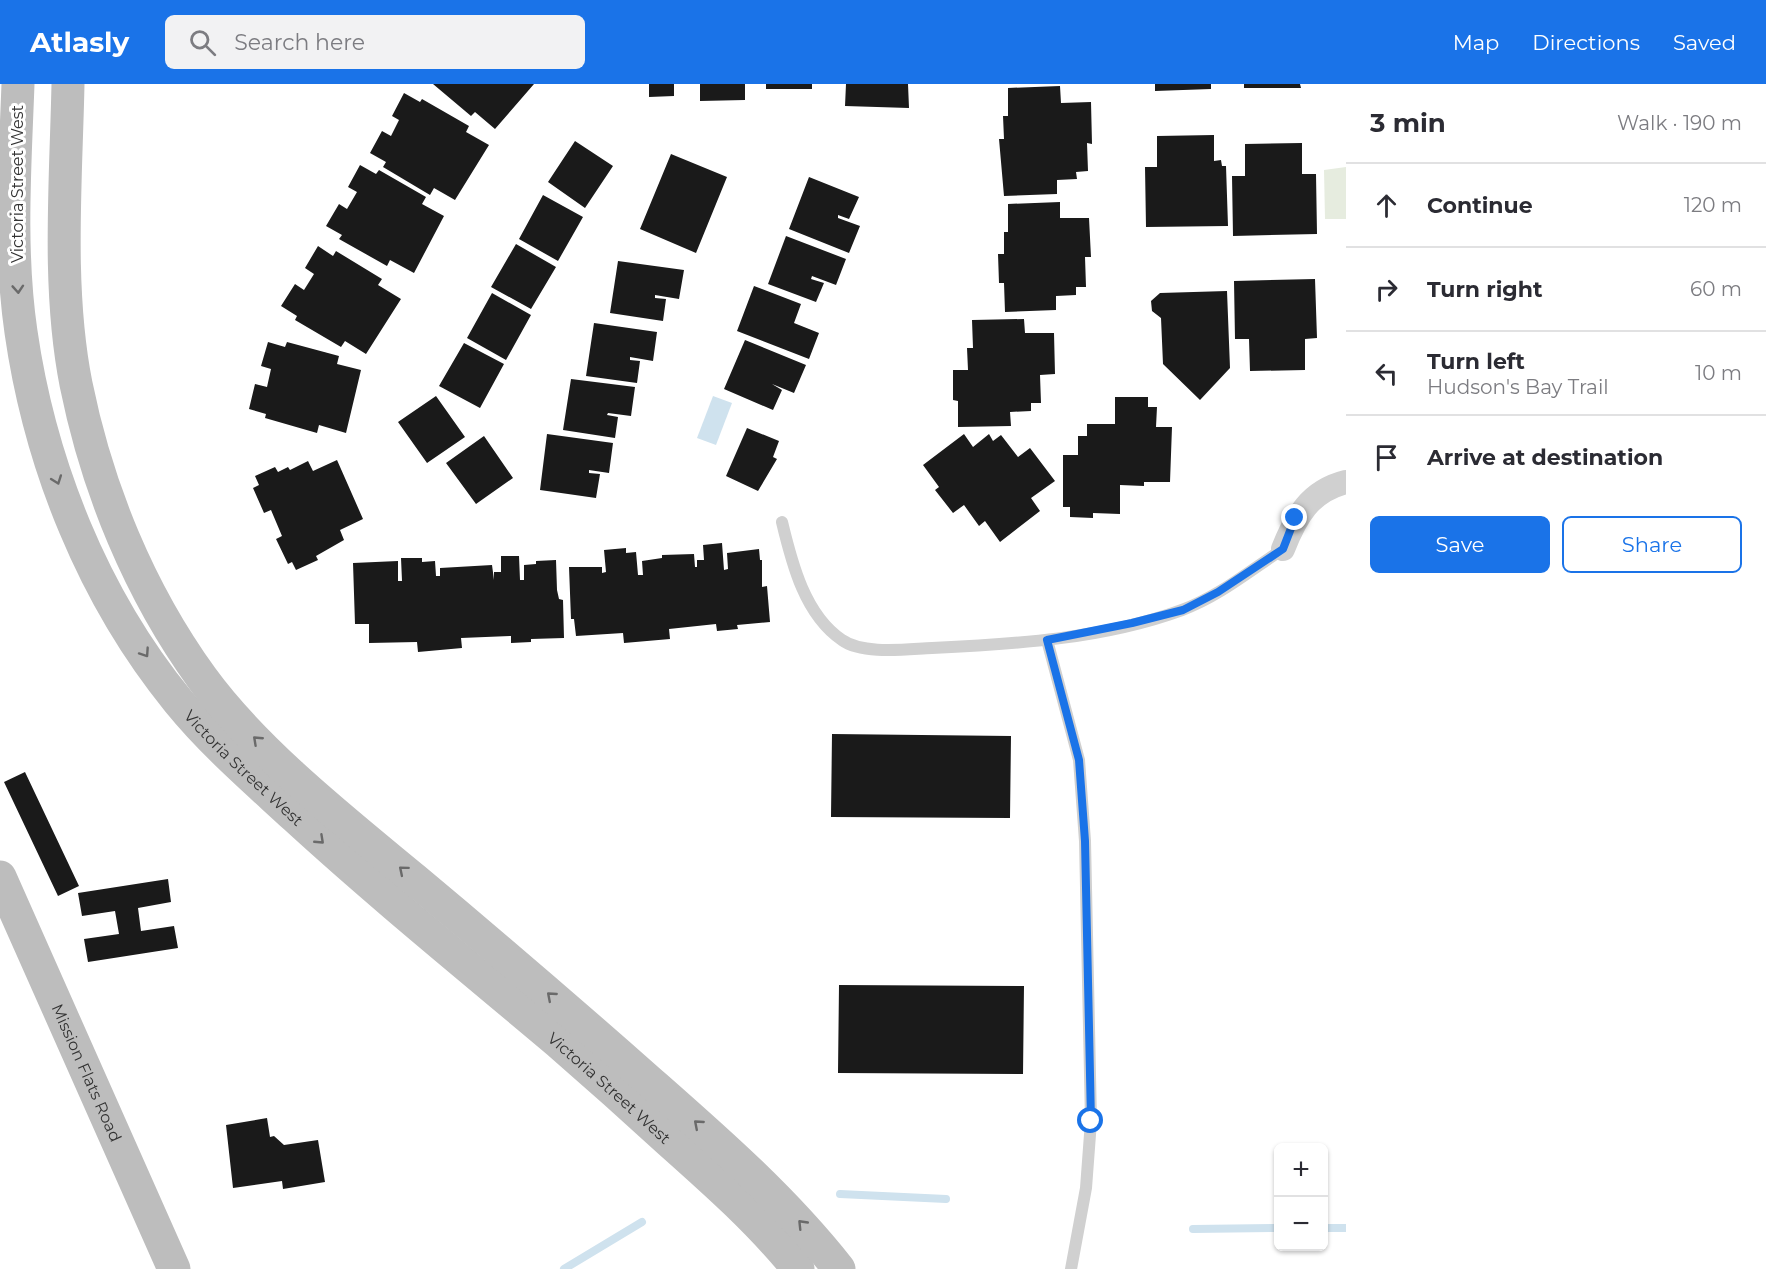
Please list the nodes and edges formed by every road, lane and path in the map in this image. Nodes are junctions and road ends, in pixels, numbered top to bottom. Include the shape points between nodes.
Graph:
1 (18, 84) edge
2 (68, 84) edge
3 (1346, 482) edge
4 (782, 522) dead end
5 (1283, 549) joint
6 (1047, 640) junction
7 (0, 877) edge
8 (174, 1269) edge
9 (798, 1269) edge
10 (839, 1269) edge
11 (1071, 1269) edge

1 -> 9 main road, Victoria Street West via 13,227 21,328 32,393 50,463 73,525 105,590 142,649 177,700 224,752 331,850 585,1065 719,1185
10 -> 2 main road, Victoria Street West via 808,1230 742,1163 352,827 250,734 203,680 141,577 112,510 76,382 68,320 65,227
3 - 5 street via 1312,497 1295,518
4 - 6 lane via 813,613 844,642 879,650
5 - 6 lane via 1183,610
6 - 11 lane via 1079,760 1085,852 1091,1121 1086,1188
7 - 8 main road, Mission Flats Road

